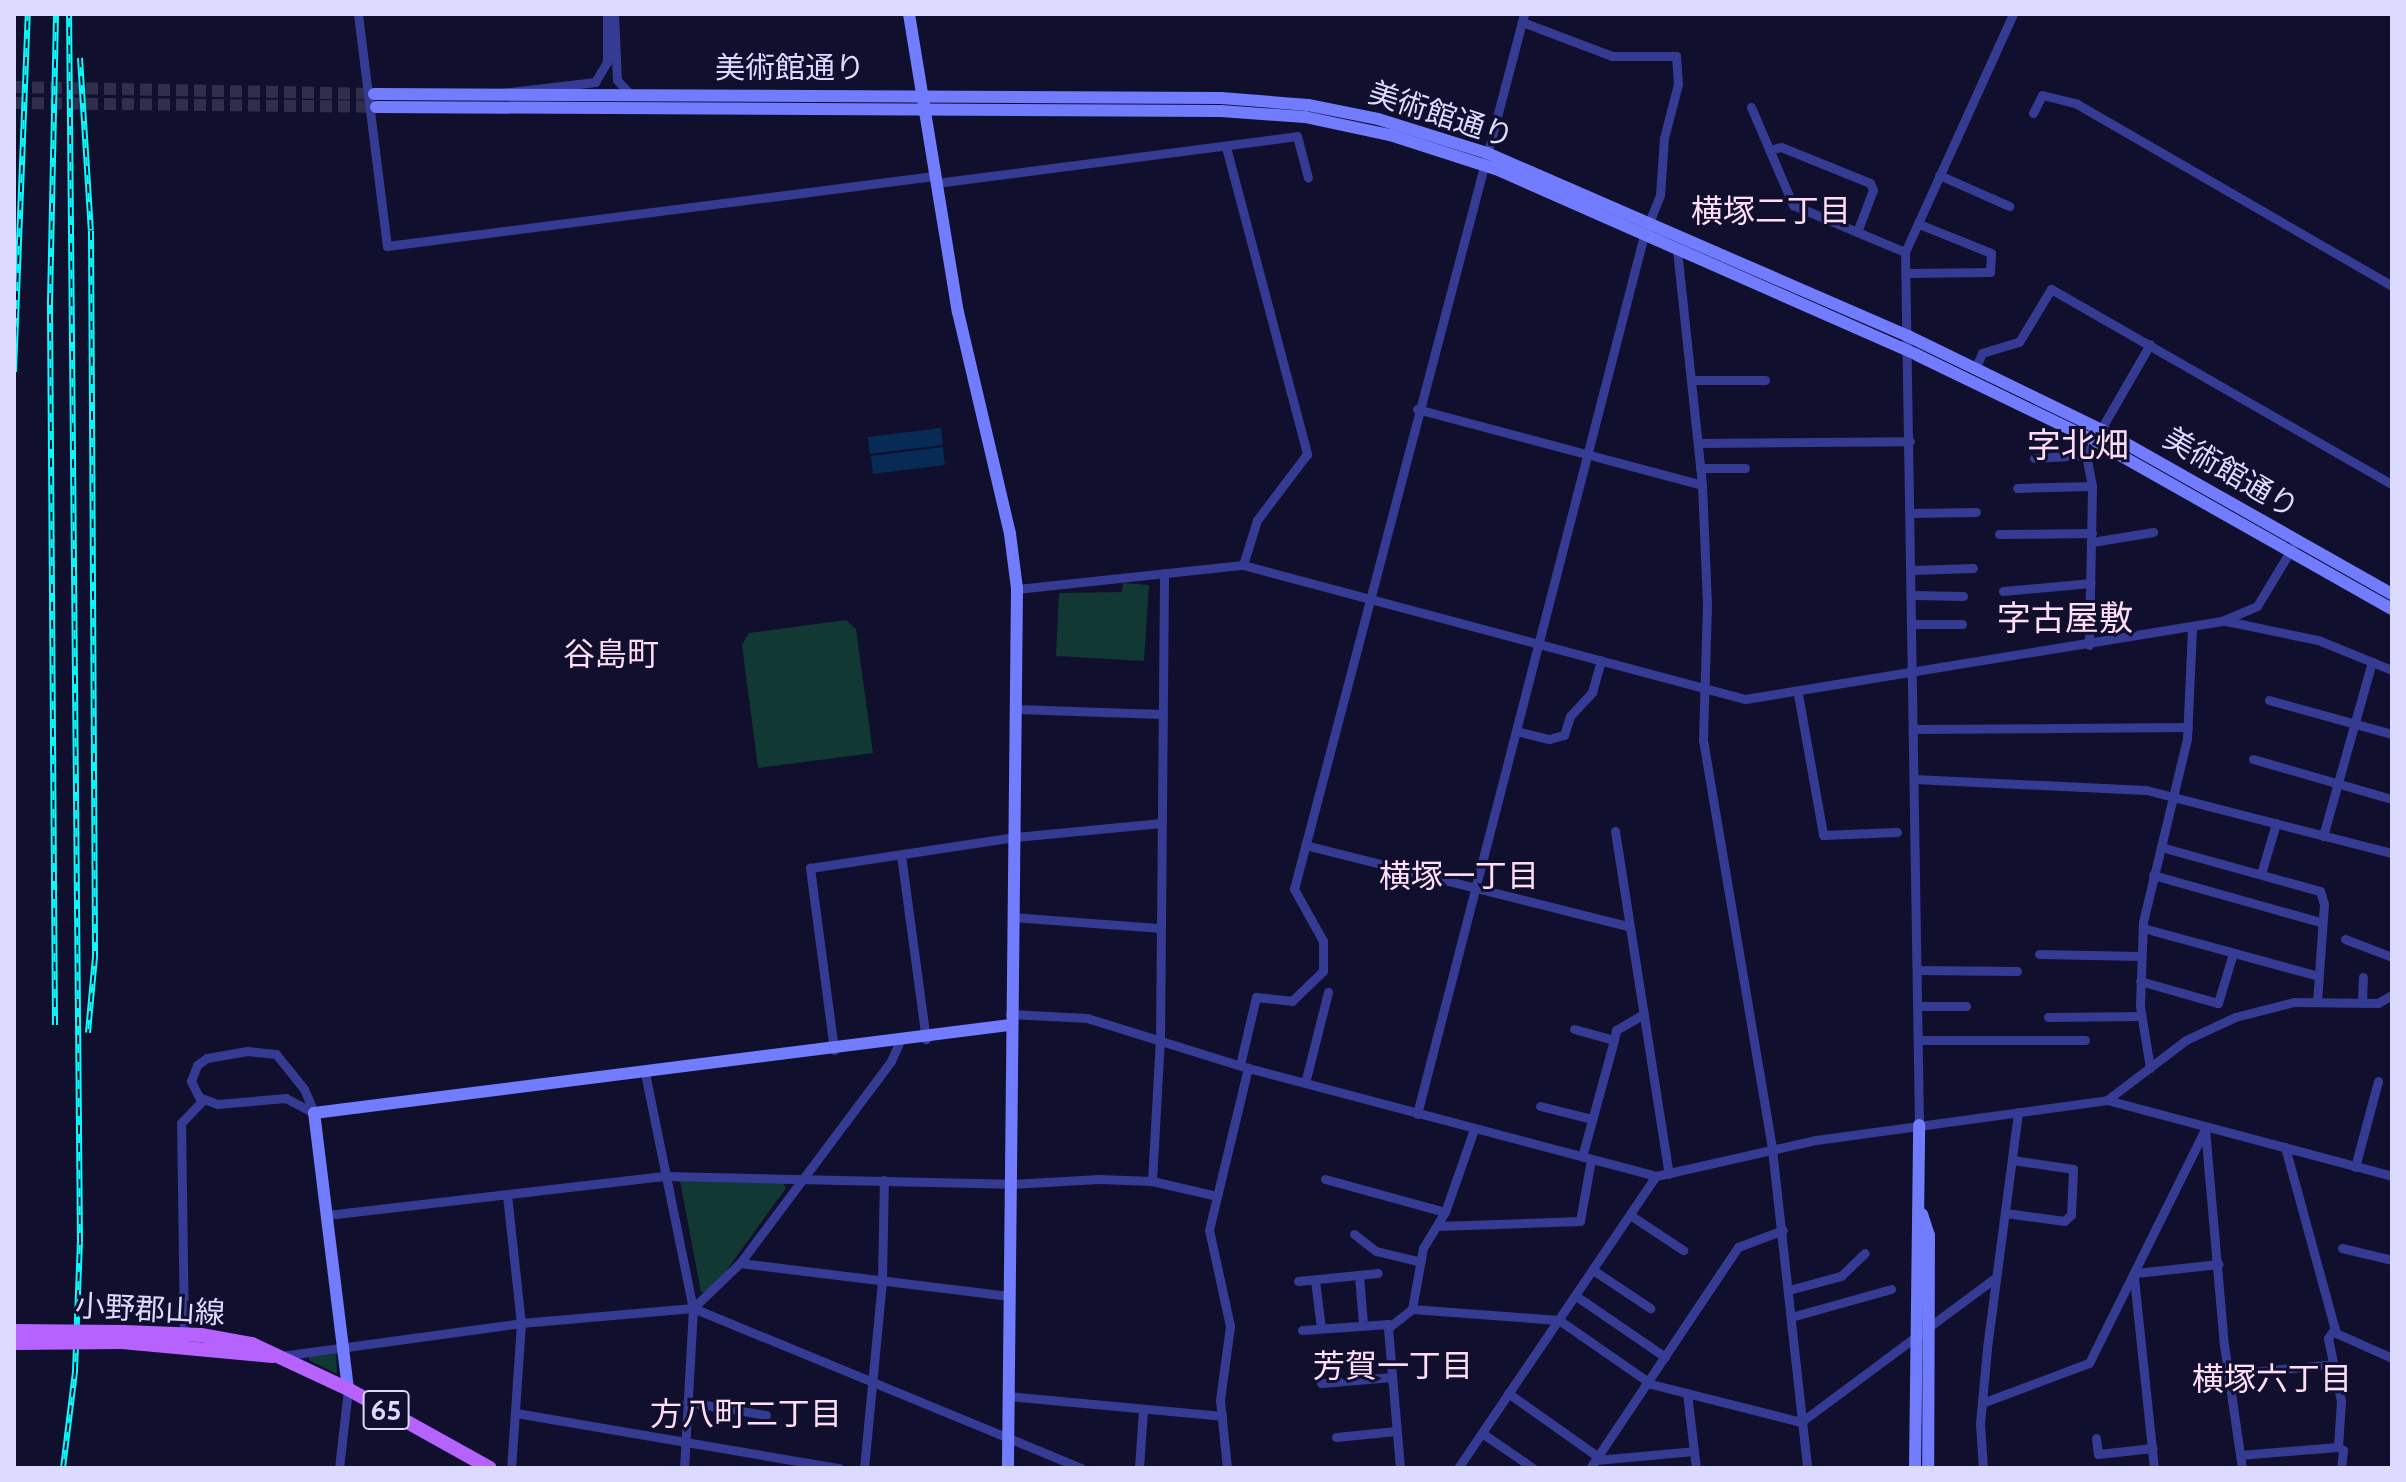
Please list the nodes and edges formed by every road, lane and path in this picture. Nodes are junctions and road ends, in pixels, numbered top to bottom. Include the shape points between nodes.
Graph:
1 (358, 14) edge
2 (607, 14) edge
3 (614, 14) edge
4 (909, 14) edge
5 (2013, 14) edge
6 (1523, 18) edge
7 (500, 95) junction
8 (631, 95) junction
9 (923, 95) junction
10 (1751, 107) dead end
11 (925, 110) junction
12 (2033, 113) dead end
13 (1226, 147) junction
14 (1769, 150) junction
15 (1486, 159) junction
16 (1939, 175) junction
17 (1308, 178) dead end
18 (935, 179) junction
19 (2009, 206) dead end
20 (1919, 224) junction
21 (1646, 229) junction
22 (1857, 232) junction
23 (1677, 250) junction
24 (1905, 252) junction
25 (1907, 273) junction
26 (2392, 286) edge
27 (1908, 336) junction
28 (2150, 344) junction
29 (1909, 351) junction
30 (1975, 369) junction
31 (1693, 380) junction
32 (1765, 380) dead end
33 (1417, 409) junction
34 (2098, 435) junction
35 (1910, 441) junction
36 (1698, 443) junction
37 (2086, 455) junction
38 (1588, 456) junction
39 (2034, 458) dead end
40 (1700, 468) junction
41 (1745, 468) dead end
42 (2392, 484) edge
43 (1702, 485) junction
44 (2092, 486) junction
45 (2017, 488) dead end
46 (1976, 512) dead end
47 (1911, 513) junction
48 (2153, 532) dead end
49 (1999, 534) dead end
50 (2092, 537) junction
51 (2293, 546) junction
52 (1243, 565) junction
53 (1973, 568) dead end
54 (1912, 570) junction
55 (1164, 573) junction
56 (2091, 583) junction
57 (1017, 589) junction
58 (2003, 591) dead end
59 (2392, 594) edge
60 (1912, 595) junction
61 (1963, 596) dead end
62 (1370, 601) junction
63 (2392, 609) edge
64 (2222, 621) junction
65 (1913, 624) junction
66 (1962, 624) dead end
67 (2192, 627) junction
68 (1538, 642) junction
69 (2089, 645) junction
70 (1601, 660) junction
71 (2372, 662) junction
72 (2392, 670) edge
73 (1913, 673) junction
74 (1704, 688) junction
75 (1798, 694) junction
76 (2269, 700) dead end
77 (1016, 709) junction
78 (1161, 714) junction
79 (2355, 724) junction
80 (2188, 727) junction
81 (1913, 729) junction
82 (1516, 731) junction
83 (2392, 734) edge
84 (2253, 759) dead end
85 (1914, 779) junction
86 (2338, 783) junction
87 (2175, 794) junction
88 (2392, 799) edge
89 (1161, 823) junction
90 (2276, 823) junction
91 (1615, 831) dead end
92 (1897, 832) dead end
93 (2323, 836) junction
94 (1015, 837) junction
95 (1305, 845) junction
96 (2161, 847) junction
97 (2392, 853) edge
98 (901, 855) junction
99 (2261, 874) junction
100 (2153, 875) junction
101 (1475, 887) junction
102 (1013, 917) junction
103 (2320, 922) junction
104 (1628, 926) junction
105 (1158, 928) junction
106 (2143, 928) junction
107 (2345, 939) dead end
108 (2233, 953) junction
109 (2039, 954) dead end
110 (2141, 956) junction
111 (2392, 957) edge
112 (1917, 970) junction
113 (2017, 971) dead end
114 (2318, 976) junction
115 (2363, 977) dead end
116 (2140, 981) junction
117 (1328, 992) dead end
118 (2392, 995) edge
119 (2317, 1001) junction
120 (2362, 1003) junction
121 (1918, 1006) junction
122 (1966, 1006) dead end
123 (1644, 1014) junction
124 (2141, 1016) junction
125 (2048, 1017) dead end
126 (1010, 1020) junction
127 (1574, 1029) dead end
128 (926, 1039) junction
129 (1160, 1039) junction
130 (1614, 1040) junction
131 (1919, 1040) junction
132 (2085, 1040) dead end
133 (900, 1041) junction
134 (834, 1050) junction
135 (1244, 1067) junction
136 (2150, 1068) junction
137 (645, 1073) junction
138 (2378, 1081) dead end
139 (1305, 1083) junction
140 (203, 1100) junction
141 (2107, 1100) junction
142 (1540, 1106) dead end
143 (2018, 1112) junction
144 (314, 1113) junction
145 (1417, 1114) junction
146 (1592, 1119) junction
147 (1919, 1125) junction
148 (1474, 1129) junction
149 (2205, 1129) junction
150 (2285, 1147) junction
151 (1772, 1149) junction
152 (1586, 1158) junction
153 (2013, 1160) junction
154 (2355, 1167) junction
155 (1669, 1174) junction
156 (666, 1176) junction
157 (1656, 1176) junction
158 (2392, 1176) edge
159 (804, 1177) junction
160 (1325, 1179) dead end
161 (884, 1180) junction
162 (1152, 1181) junction
163 (1009, 1184) junction
164 (507, 1195) junction
165 (1217, 1196) junction
166 (1921, 1211) junction
167 (1445, 1212) junction
168 (2005, 1213) junction
169 (327, 1215) junction
170 (1630, 1215) junction
171 (1437, 1226) junction
172 (1783, 1230) junction
173 (1354, 1234) dead end
174 (2342, 1248) dead end
175 (1683, 1250) dead end
176 (1865, 1253) dead end
177 (2392, 1260) edge
178 (1421, 1262) junction
179 (740, 1263) junction
180 (2219, 1264) junction
181 (1593, 1270) junction
182 (1378, 1273) dead end
183 (2135, 1275) junction
184 (1359, 1276) junction
185 (1996, 1277) junction
186 (882, 1280) junction
187 (1315, 1280) junction
188 (1298, 1281) dead end
189 (1891, 1289) dead end
190 (1789, 1290) junction
191 (1009, 1296) junction
192 (1576, 1296) junction
193 (693, 1308) junction
194 (1650, 1308) dead end
195 (1412, 1309) junction
196 (1791, 1317) junction
197 (1559, 1320) junction
198 (521, 1323) junction
199 (1363, 1324) junction
200 (1389, 1324) junction
201 (1321, 1328) junction
202 (2335, 1328) junction
203 (1928, 1329) junction
204 (1302, 1330) dead end
205 (14, 1331) edge
206 (184, 1333) junction
207 (123, 1337) junction
208 (1916, 1338) junction
209 (14, 1343) edge
210 (344, 1345) junction
211 (281, 1356) junction
212 (1665, 1357) junction
213 (2392, 1358) edge
214 (2334, 1364) junction
215 (2229, 1374) junction
216 (1392, 1377) junction
217 (1648, 1382) junction
218 (1321, 1383) dead end
219 (871, 1384) junction
220 (348, 1389) junction
221 (1508, 1393) junction
222 (1687, 1393) junction
223 (1008, 1396) junction
224 (687, 1402) junction
225 (1982, 1403) junction
226 (1143, 1409) junction
227 (516, 1413) junction
228 (766, 1415) dead end
229 (1222, 1416) junction
230 (1801, 1422) junction
231 (1396, 1431) junction
232 (1482, 1433) junction
233 (1336, 1437) dead end
234 (1008, 1438) junction
235 (2096, 1438) dead end
236 (685, 1442) junction
237 (2338, 1447) junction
238 (2153, 1448) junction
239 (1694, 1451) junction
240 (2240, 1455) junction
241 (1594, 1461) edge
242 (339, 1468) edge
243 (490, 1468) edge
244 (511, 1468) edge
245 (684, 1468) edge
246 (839, 1468) edge
247 (864, 1468) edge
248 (1008, 1468) edge
249 (1081, 1468) edge
250 (1139, 1468) edge
251 (1227, 1468) edge
252 (1400, 1468) edge
253 (1458, 1468) edge
254 (1533, 1468) edge
255 (1696, 1468) edge
256 (1807, 1468) edge
257 (1915, 1468) edge
258 (1928, 1468) edge
259 (1983, 1468) edge
260 (2154, 1468) edge
261 (2242, 1468) edge
262 (2341, 1468) edge

1 - 18 street via 387,246
2 - 7 street via 607,62 595,82 517,88
3 - 8 street via 617,80
4 - 9 street
5 - 16 street
6 - 15 street
6 - 21 street via 1612,56 1677,57 1660,195
7 - 8 street, 美術館通り
7 - 11 street, 美術館通り via 375,100
8 - 9 street, 美術館通り
9 - 11 street
9 - 15 street, 美術館通り via 1265,100 1378,119
10 - 14 street
11 - 15 street, 美術館通り via 1267,113 1366,129
11 - 18 street
12 - 26 street via 2042,95 2077,104
13 - 17 street via 1297,136
13 - 18 street
13 - 52 street via 1307,454 1257,520
14 - 22 street via 1793,205
14 - 22 street via 1781,147 1870,183 1873,190
15 - 21 street, 美術館通り
15 - 33 street
16 - 19 street
16 - 20 street
18 - 57 street
20 - 24 street
20 - 25 street via 1991,253 1990,272
21 - 23 street, 美術館通り
21 - 27 street, 美術館通り
21 - 38 street
22 - 24 street
23 - 29 street, 美術館通り
23 - 31 street
24 - 25 street
25 - 27 street
27 - 29 street
27 - 30 street, 美術館通り
28 - 30 street via 2051,289 2019,342 1985,351
28 - 34 street
28 - 42 street
29 - 34 street, 美術館通り
29 - 35 street
30 - 34 street, 美術館通り
31 - 32 street
31 - 36 street
33 - 38 street
33 - 62 street
34 - 37 street
34 - 51 street, 美術館通り
35 - 36 street
35 - 47 street
36 - 40 street
37 - 39 street
37 - 44 street
38 - 43 street
38 - 68 street
40 - 41 street
40 - 43 street
43 - 74 street
44 - 45 street
44 - 50 street
46 - 47 street
47 - 54 street
48 - 50 street
49 - 50 street
50 - 56 street
51 - 59 street, 美術館通り
51 - 63 street, 美術館通り
51 - 64 street via 2258,604
52 - 55 street
52 - 62 street
53 - 54 street
54 - 60 street
55 - 57 street
55 - 78 street
56 - 58 street
56 - 69 street
57 - 77 street
60 - 61 street
60 - 65 street
62 - 68 street
62 - 95 street
64 - 67 street
64 - 71 street via 2318,640
65 - 66 street
65 - 73 street
67 - 69 street
67 - 80 street
68 - 70 street
68 - 82 street
69 - 73 street
70 - 74 street
70 - 82 street via 1592,692 1570,716 1564,735 1549,739
71 - 72 street
71 - 79 street
73 - 75 street
73 - 81 street
74 - 75 street via 1745,699
74 - 151 street via 1703,740
75 - 92 street via 1823,835
76 - 79 street
77 - 78 street
77 - 94 street
78 - 89 street
79 - 83 street
79 - 86 street
80 - 81 street
80 - 87 street
81 - 85 street
82 - 101 street
84 - 86 street
85 - 87 street
85 - 112 street
86 - 88 street
86 - 93 street
87 - 90 street
87 - 96 street
89 - 94 street
89 - 105 street
90 - 93 street
90 - 99 street
91 - 104 street
93 - 97 street
94 - 98 street
94 - 102 street
95 - 101 street
95 - 135 street via 1294,889 1323,941 1323,971 1292,1001 1256,997
96 - 99 street
96 - 100 street
98 - 128 street
98 - 134 street via 810,868
99 - 103 street via 2320,891
100 - 103 street
100 - 106 street
101 - 104 street
101 - 145 street
102 - 105 street
102 - 126 street
103 - 114 street
104 - 123 street
105 - 129 street
106 - 108 street
106 - 110 street
107 - 111 street
108 - 114 street
108 - 116 street via 2218,1003
109 - 110 street
110 - 116 street
112 - 113 street
112 - 121 street
114 - 119 street
115 - 120 street
116 - 124 street
117 - 139 street
118 - 120 street
119 - 120 street
119 - 136 street via 2258,1009 2223,1021
121 - 122 street
121 - 131 street
123 - 130 street via 1616,1030
123 - 155 street
124 - 125 street
124 - 136 street
126 - 128 street
126 - 129 street via 1087,1018
126 - 163 street
127 - 130 street
128 - 133 street
129 - 135 street
129 - 162 street
130 - 146 street
131 - 132 street
131 - 147 street
133 - 134 street
133 - 159 street via 891,1061
134 - 137 street
135 - 139 street
135 - 165 street
136 - 141 street
137 - 144 street
137 - 156 street
138 - 154 street
139 - 145 street
140 - 144 street via 286,1098
140 - 144 street via 191,1081 202,1060 265,1049 291,1072
140 - 206 street via 181,1123
141 - 143 street
141 - 149 street
142 - 146 street
143 - 147 street
143 - 153 street
144 - 169 street
145 - 148 street
146 - 152 street
147 - 151 street
147 - 166 street
148 - 152 street
148 - 167 street
149 - 150 street
149 - 180 street
149 - 183 street
150 - 154 street
150 - 202 street
151 - 155 street
151 - 172 street
152 - 157 street
152 - 171 street via 1580,1221
153 - 168 street
153 - 168 street via 2073,1169 2071,1215 2064,1221
154 - 158 street
155 - 157 street
156 - 159 street
156 - 164 street
156 - 193 street
157 - 170 street
159 - 161 street
159 - 179 street
160 - 167 street
161 - 163 street
161 - 186 street
162 - 163 street
162 - 165 street
163 - 191 street
164 - 169 street
164 - 198 street
165 - 229 street via 1209,1230 1230,1326 1221,1382
166 - 203 street via 1929,1235
166 - 208 street
167 - 171 street
168 - 185 street
169 - 210 street
170 - 175 street
170 - 181 street
171 - 178 street
172 - 190 street
172 - 212 street via 1738,1247
173 - 178 street via 1376,1251
174 - 177 street
176 - 190 street via 1841,1276
178 - 195 street
179 - 186 street
179 - 193 street
180 - 183 street
180 - 215 street
181 - 192 street
181 - 194 street
182 - 184 street
183 - 225 street via 2089,1363
183 - 238 street
184 - 187 street
184 - 199 street
185 - 203 street
185 - 225 street
186 - 191 street
186 - 219 street
187 - 188 street
187 - 201 street
189 - 196 street
190 - 196 street
191 - 223 street
192 - 197 street
192 - 212 street
193 - 198 street
193 - 219 street
193 - 224 street
195 - 197 street
195 - 200 street
196 - 230 street
197 - 217 street
197 - 221 street
198 - 210 street
198 - 227 street
199 - 200 street
199 - 201 street
200 - 216 street
201 - 204 street
202 - 213 street via 2342,1338
202 - 214 street via 2328,1338
203 - 208 street
203 - 258 street
205 - 207 main road, 小野郡山線 / 65, bridge
206 - 207 main road, 小野郡山線 / 65
206 - 211 main road, 小野郡山線 / 65 via 238,1341
207 - 209 main road, 小野郡山線 / 65, bridge
207 - 211 main road, 小野郡山線 / 65
208 - 230 street
208 - 257 street
210 - 211 street
210 - 220 street
211 - 220 main road, 小野郡山線 / 65
212 - 217 street
214 - 215 street
214 - 237 street via 2341,1401
215 - 240 street
216 - 218 street
216 - 231 street
217 - 222 street
217 - 241 street
219 - 234 street
219 - 247 street
220 - 242 street
220 - 243 main road, 小野郡山線 / 65
221 - 232 street
221 - 241 street
222 - 230 street
222 - 239 street
223 - 226 street
223 - 234 street
224 - 228 street
224 - 236 street
225 - 259 street
226 - 229 street
226 - 250 street
227 - 236 street
227 - 244 street
229 - 251 street
230 - 256 street
231 - 233 street
231 - 252 street
232 - 253 street
232 - 254 street
234 - 248 street
234 - 249 street
235 - 238 street via 2098,1454
236 - 245 street
236 - 246 street
237 - 240 street
237 - 262 street via 2343,1450
238 - 260 street
239 - 241 street
239 - 255 street
240 - 261 street

